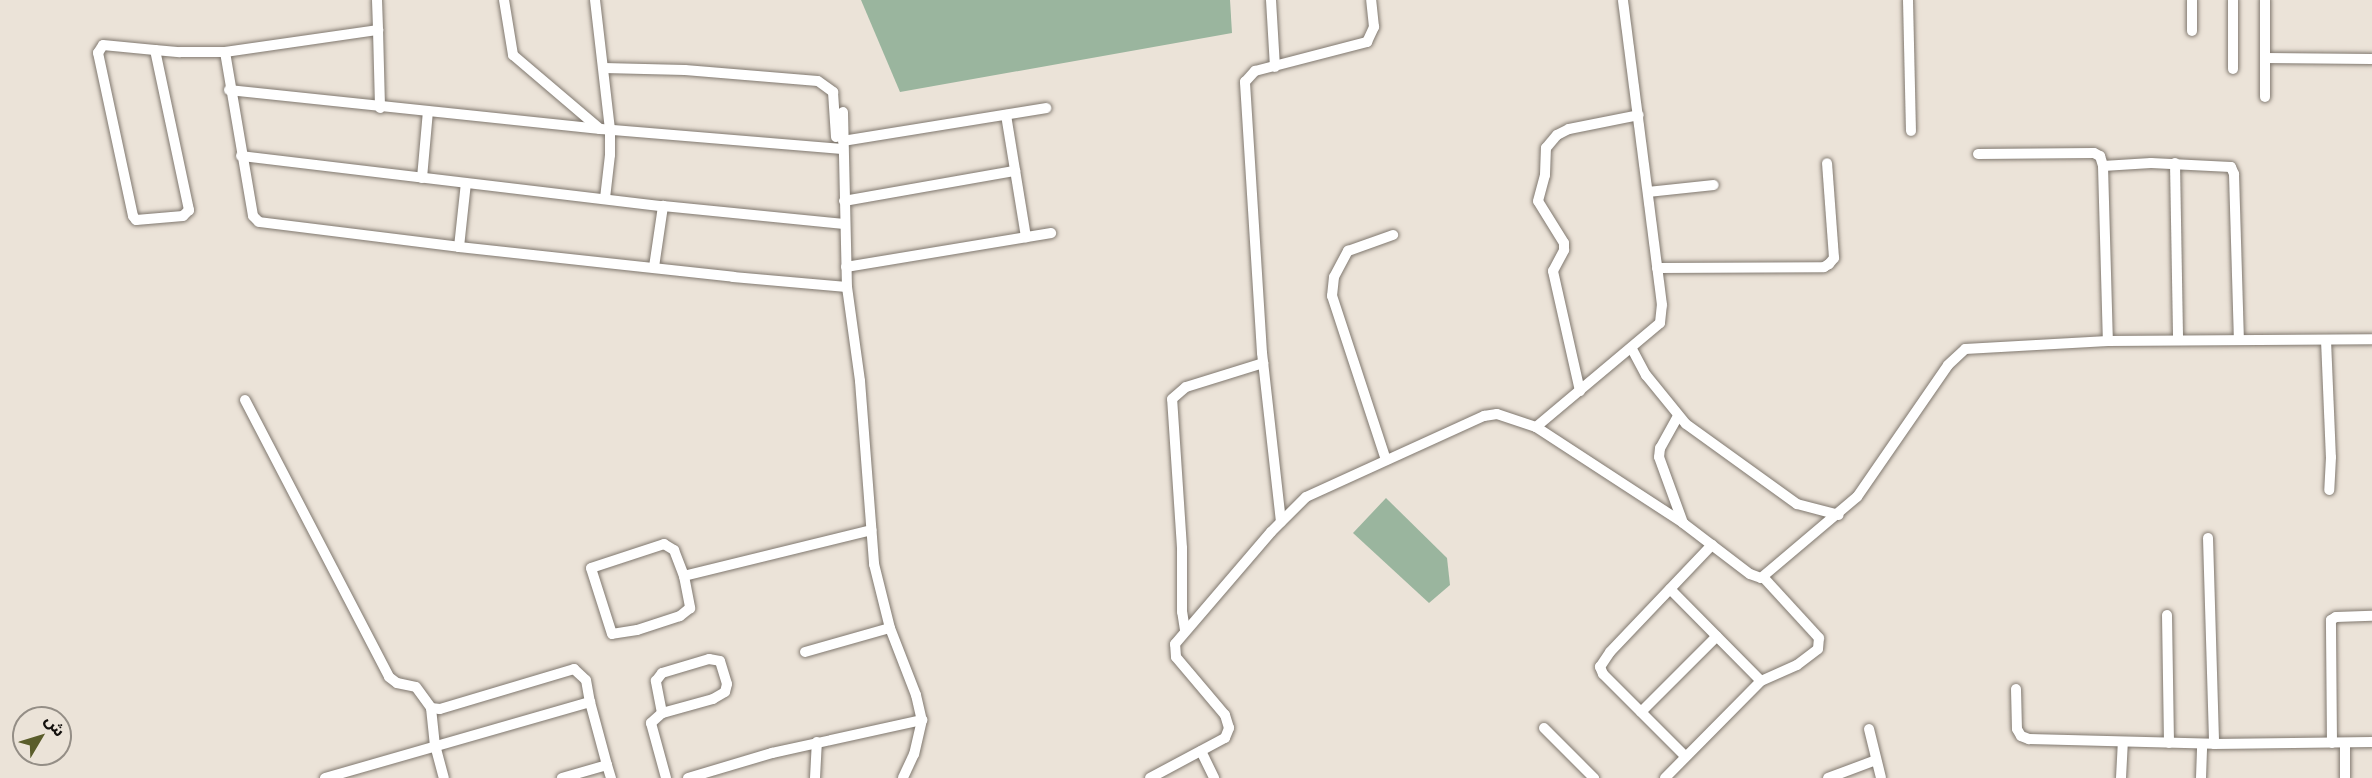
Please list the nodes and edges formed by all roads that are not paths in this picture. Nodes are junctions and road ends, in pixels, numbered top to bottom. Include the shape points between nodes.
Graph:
1 (377, 0) edge
2 (504, 0) edge
3 (595, 0) edge
4 (1271, 0) edge
5 (1371, 0) edge
6 (1623, 0) edge
7 (1908, 0) edge
8 (2192, 0) edge
9 (2233, 0) edge
10 (2265, 0) edge
11 (378, 30) junction
12 (2192, 31) dead end
13 (155, 50) junction
14 (225, 52) junction
15 (2265, 58) junction
16 (2372, 59) edge
17 (1275, 67) junction
18 (604, 68) junction
19 (2233, 69) dead end
20 (229, 90) junction
21 (2265, 97) dead end
22 (380, 108) junction
23 (1046, 108) dead end
24 (428, 111) junction
25 (843, 112) dead end
26 (1006, 115) junction
27 (1639, 115) junction
28 (605, 129) junction
29 (1911, 131) dead end
30 (840, 146) junction
31 (1978, 154) dead end
32 (241, 156) junction
33 (1827, 163) dead end
34 (2175, 163) junction
35 (2103, 166) junction
36 (1015, 171) junction
37 (422, 178) junction
38 (466, 183) junction
39 (1714, 185) dead end
40 (1648, 192) junction
41 (605, 198) junction
42 (844, 201) junction
43 (663, 206) junction
44 (844, 224) junction
45 (1051, 233) dead end
46 (1393, 235) dead end
47 (1026, 237) junction
48 (459, 247) junction
49 (654, 267) junction
50 (846, 267) junction
51 (1657, 268) junction
52 (847, 287) junction
53 (2372, 339) edge
54 (2178, 340) junction
55 (2239, 340) junction
56 (2326, 340) junction
57 (2108, 341) junction
58 (1632, 349) junction
59 (1263, 363) junction
60 (1580, 391) junction
61 (245, 400) dead end
62 (1678, 416) junction
63 (1536, 427) junction
64 (1386, 460) junction
65 (2329, 490) dead end
66 (1839, 514) junction
67 (1281, 522) junction
68 (1683, 523) junction
69 (871, 530) junction
70 (2208, 538) dead end
71 (1712, 545) junction
72 (684, 576) junction
73 (1764, 578) junction
74 (1670, 589) junction
75 (2167, 615) dead end
76 (2372, 616) edge
77 (890, 628) junction
78 (1185, 630) junction
79 (1717, 636) junction
80 (805, 652) dead end
81 (1761, 681) junction
82 (2016, 689) dead end
83 (590, 702) junction
84 (431, 708) junction
85 (1641, 712) junction
86 (662, 713) junction
87 (922, 720) junction
88 (1544, 728) dead end
89 (1869, 729) dead end
90 (817, 742) junction
91 (2123, 742) junction
92 (2372, 742) edge
93 (2169, 743) junction
94 (2332, 743) junction
95 (2345, 743) junction
96 (2202, 744) junction
97 (2214, 744) junction
98 (435, 745) junction
99 (1201, 751) junction
100 (1686, 756) junction
101 (1876, 760) junction
102 (608, 765) junction
103 (325, 778) edge
104 (444, 778) edge
105 (562, 778) edge
106 (611, 778) edge
107 (666, 778) edge
108 (688, 778) edge
109 (816, 778) edge
110 (903, 778) edge
111 (1150, 778) edge
112 (1214, 778) edge
113 (1594, 778) edge
114 (1665, 778) edge
115 (1828, 778) edge
116 (1881, 778) edge
117 (2121, 778) edge
118 (2202, 778) edge
119 (2345, 778) edge

1 - 11 street
2 - 28 street via 513,55
3 - 18 street
4 - 17 street
5 - 17 street via 1374,27 1367,42
6 - 27 street
7 - 29 street
8 - 12 street
9 - 19 street
10 - 15 street
11 - 14 street
11 - 22 street
13 - 13 street via 104,45 98,53 133,216 140,221 183,216 189,210
13 - 14 street
14 - 20 street
15 - 16 street
15 - 21 street
17 - 59 street via 1252,73 1245,82
18 - 28 street
18 - 30 street via 818,81 833,92
20 - 22 street
20 - 32 street
22 - 24 street
23 - 26 street
24 - 28 street
24 - 37 street
25 - 30 street
26 - 30 street
26 - 36 street
27 - 40 street
27 - 60 street via 1569,129 1557,135 1546,148 1545,176 1538,201 1563,243 1564,250 1553,271
28 - 30 street
28 - 41 street via 610,155
30 - 42 street
31 - 35 street via 2094,153 2100,156
32 - 37 street
32 - 48 street via 253,216 259,222
33 - 51 street via 1834,258 1829,264
34 - 35 street
34 - 54 street
34 - 55 street via 2228,165 2234,170
35 - 57 street
36 - 42 street
36 - 47 street
37 - 38 street
38 - 41 street
38 - 48 street
39 - 40 street
40 - 51 street
41 - 43 street
42 - 44 street
43 - 44 street
43 - 49 street
44 - 50 street
45 - 47 street
46 - 64 street via 1348,251 1334,277 1332,296
47 - 50 street
48 - 49 street
49 - 52 street
50 - 52 street
51 - 58 street via 1662,319
52 - 69 street via 860,381
53 - 56 street
54 - 55 street
54 - 57 street
55 - 56 street
56 - 65 street
57 - 66 street via 1982,346 1960,352 1886,459
58 - 60 street
58 - 62 street
59 - 67 street
59 - 78 street via 1186,387 1172,399
60 - 63 street
61 - 84 street via 384,669 397,683 416,687
62 - 66 street via 1797,504
62 - 68 street via 1659,457
63 - 64 street via 1497,414 1484,416
63 - 68 street
64 - 67 street via 1306,497
66 - 73 street
67 - 78 street
68 - 71 street
69 - 72 street
69 - 77 street via 874,564
70 - 97 street
71 - 73 street via 1750,574
71 - 74 street
72 - 72 street via 691,604 687,612 616,636 610,631 591,572 600,563 664,544 674,550
73 - 81 street via 1820,642 1810,656
74 - 79 street
74 - 85 street via 1600,665 1603,674
75 - 93 street
76 - 94 street via 2331,620
77 - 80 street
77 - 87 street
78 - 99 street via 1175,644 1176,657 1229,723 1225,738
79 - 81 street
79 - 85 street
81 - 100 street
82 - 91 street via 2017,729 2024,737
83 - 84 street via 586,680 574,669
83 - 98 street
83 - 102 street
84 - 98 street
85 - 100 street
86 - 86 street via 656,681 662,673 709,659 720,661 728,684 725,692
86 - 107 street via 651,723
87 - 90 street
87 - 110 street
88 - 113 street
89 - 101 street
90 - 108 street
90 - 109 street
91 - 93 street
91 - 117 street
92 - 95 street
93 - 96 street
94 - 95 street
94 - 97 street
95 - 119 street
96 - 97 street
96 - 118 street
98 - 103 street
98 - 104 street
99 - 111 street
99 - 112 street
100 - 114 street
101 - 115 street
101 - 116 street
102 - 105 street
102 - 106 street

